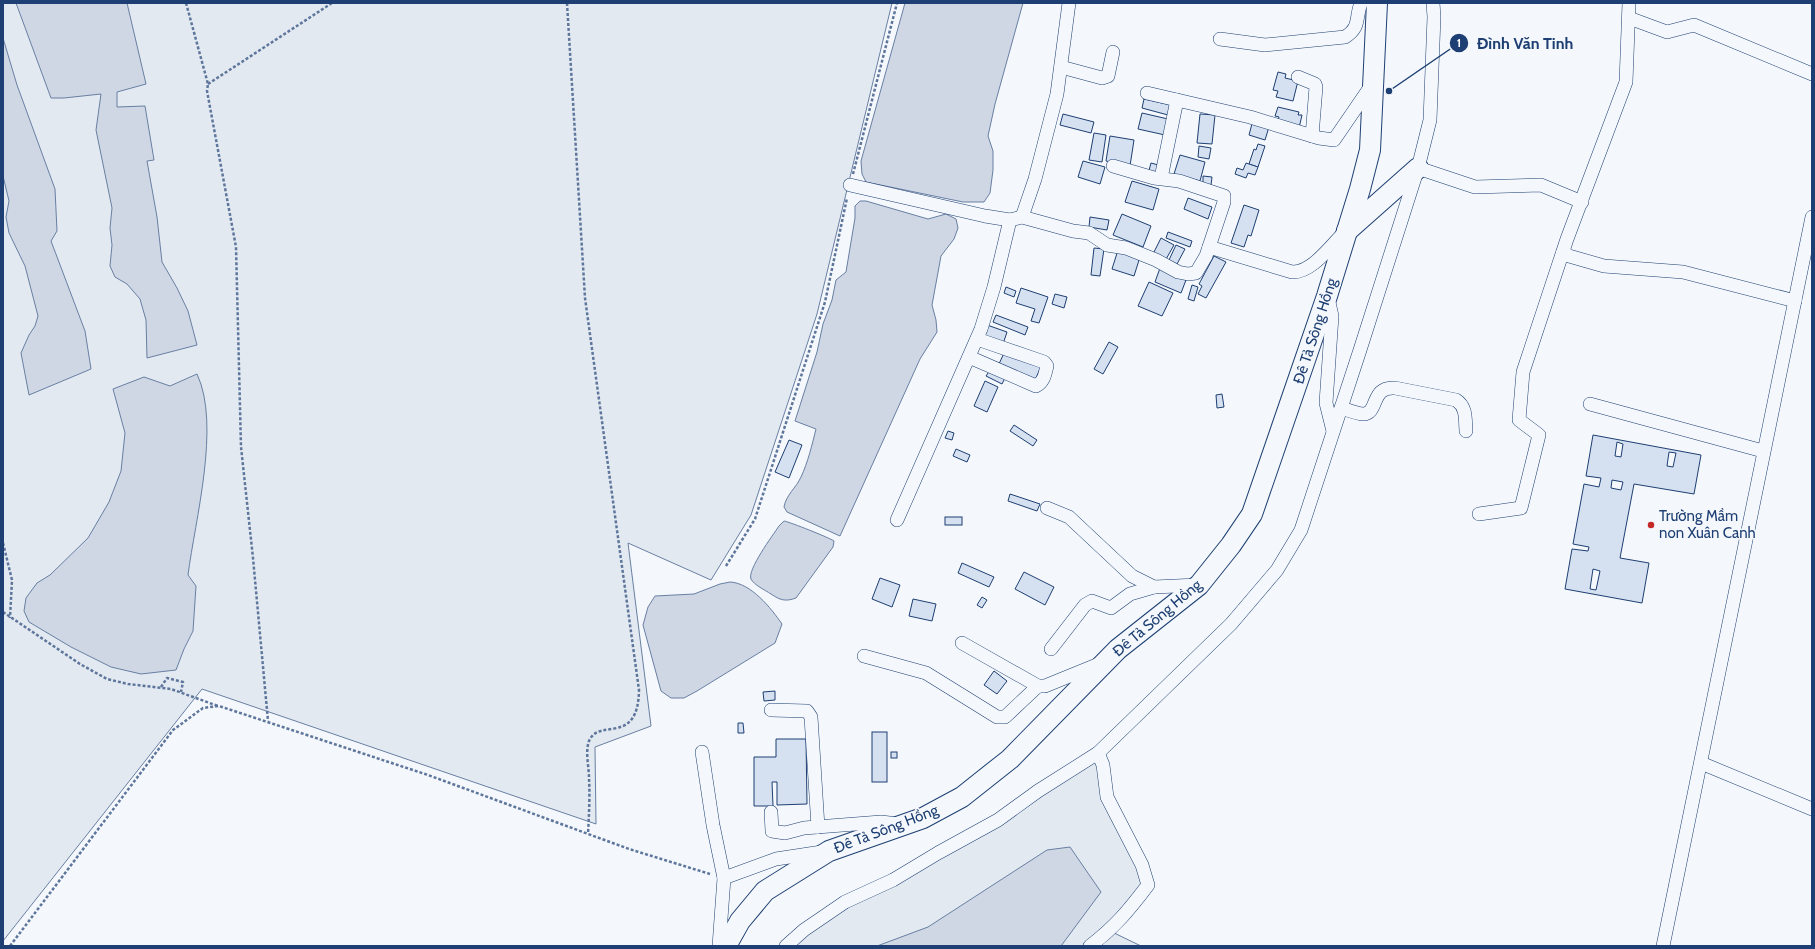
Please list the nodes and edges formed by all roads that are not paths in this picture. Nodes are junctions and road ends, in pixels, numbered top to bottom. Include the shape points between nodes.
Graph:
1 (1069, 3) edge
2 (1361, 3) edge
3 (1376, 3) edge
4 (1434, 3) edge
5 (1629, 3) edge
6 (1629, 18) junction
7 (1220, 39) dead end
8 (1113, 52) dead end
9 (1061, 67) junction
10 (1812, 74) edge
11 (1298, 77) dead end
12 (1373, 84) junction
13 (1147, 93) dead end
14 (1177, 100) junction
15 (1312, 136) junction
16 (1113, 166) dead end
17 (1418, 168) junction
18 (1161, 178) junction
19 (850, 186) road end
20 (1582, 202) junction
21 (1812, 217) edge
22 (1016, 218) junction
23 (1347, 231) junction
24 (1209, 247) junction
25 (1563, 252) junction
26 (1327, 296) junction
27 (1795, 301) junction
28 (977, 339) junction
29 (969, 357) junction
30 (1590, 404) dead end
31 (1341, 408) junction
32 (1334, 431) junction
33 (1466, 431) dead end
34 (1763, 451) junction
35 (1047, 508) dead end
36 (1479, 514) dead end
37 (897, 520) dead end
38 (1199, 585) junction
39 (1154, 587) junction
40 (962, 643) dead end
41 (1051, 649) dead end
42 (864, 656) dead end
43 (1106, 661) junction
44 (1038, 686) junction
45 (772, 710) dead end
46 (702, 752) dead end
47 (1098, 753) junction
48 (1701, 763) junction
49 (1812, 809) edge
50 (771, 812) dead end
51 (904, 824) junction
52 (818, 827) junction
53 (829, 851) junction
54 (724, 878) junction
55 (719, 946) edge
56 (726, 946) edge
57 (786, 946) edge
58 (1090, 946) edge
59 (1663, 946) edge

1 - 9 street
2 - 7 street via 1353,32 1345,37 1265,45
3 - 12 main road, Đê Tả Sông Hồng
4 - 17 street via 1430,120
5 - 6 street
6 - 10 street via 1667,32 1694,25
6 - 20 street via 1626,82
8 - 9 street via 1108,76 1102,78
9 - 22 street via 1048,132
11 - 15 street via 1315,84 1316,87
12 - 15 street via 1334,140
12 - 23 main road, Đê Tả Sông Hồng via 1370,150
13 - 14 street
14 - 15 street via 1250,117
14 - 18 street
16 - 18 street
17 - 20 street via 1474,187 1541,186
17 - 23 main road
17 - 31 street
18 - 24 street via 1179,181 1224,196
19 - 22 street via 985,216
20 - 25 street
21 - 27 street
22 - 24 street via 1089,233 1107,245 1126,248 1188,274 1196,273
22 - 28 street
23 - 24 street via 1312,265 1298,272
23 - 26 main road, Đê Tả Sông Hồng
25 - 27 street via 1604,266 1683,272
25 - 36 street via 1523,372 1519,420 1539,435 1521,508
26 - 32 street via 1332,316 1326,402
26 - 38 main road, Đê Tả Sông Hồng via 1252,514
27 - 34 street
28 - 29 street
28 - 29 street via 1044,362 1047,366 1045,375 1036,386
29 - 37 street
30 - 34 street
31 - 32 street
31 - 33 street via 1367,413 1381,390 1387,387 1395,388 1456,400 1464,409
32 - 47 street via 1301,530 1277,570 1231,624
34 - 48 street
35 - 39 street via 1069,517 1132,576
38 - 39 street
38 - 43 main road, Đê Tả Sông Hồng
39 - 41 street via 1130,594 1111,608 1092,601 1085,605
40 - 44 street
42 - 44 street via 926,673 997,717 1005,717
43 - 44 street via 1045,686
43 - 51 main road, Đê Tả Sông Hồng via 1010,759 962,797 923,818
45 - 52 street via 807,711 811,717
46 - 54 street
47 - 57 street via 998,820 893,880 845,902 804,930
47 - 58 street via 1103,765 1107,797 1142,865 1148,885 1110,931
48 - 49 street
48 - 59 street
50 - 52 street via 772,831 785,833
51 - 52 street via 881,822
51 - 53 main road, Đê Tả Sông Hồng
53 - 54 street via 776,859
53 - 56 main road, Đê Tả Sông Hồng via 765,891 740,921
54 - 55 street

